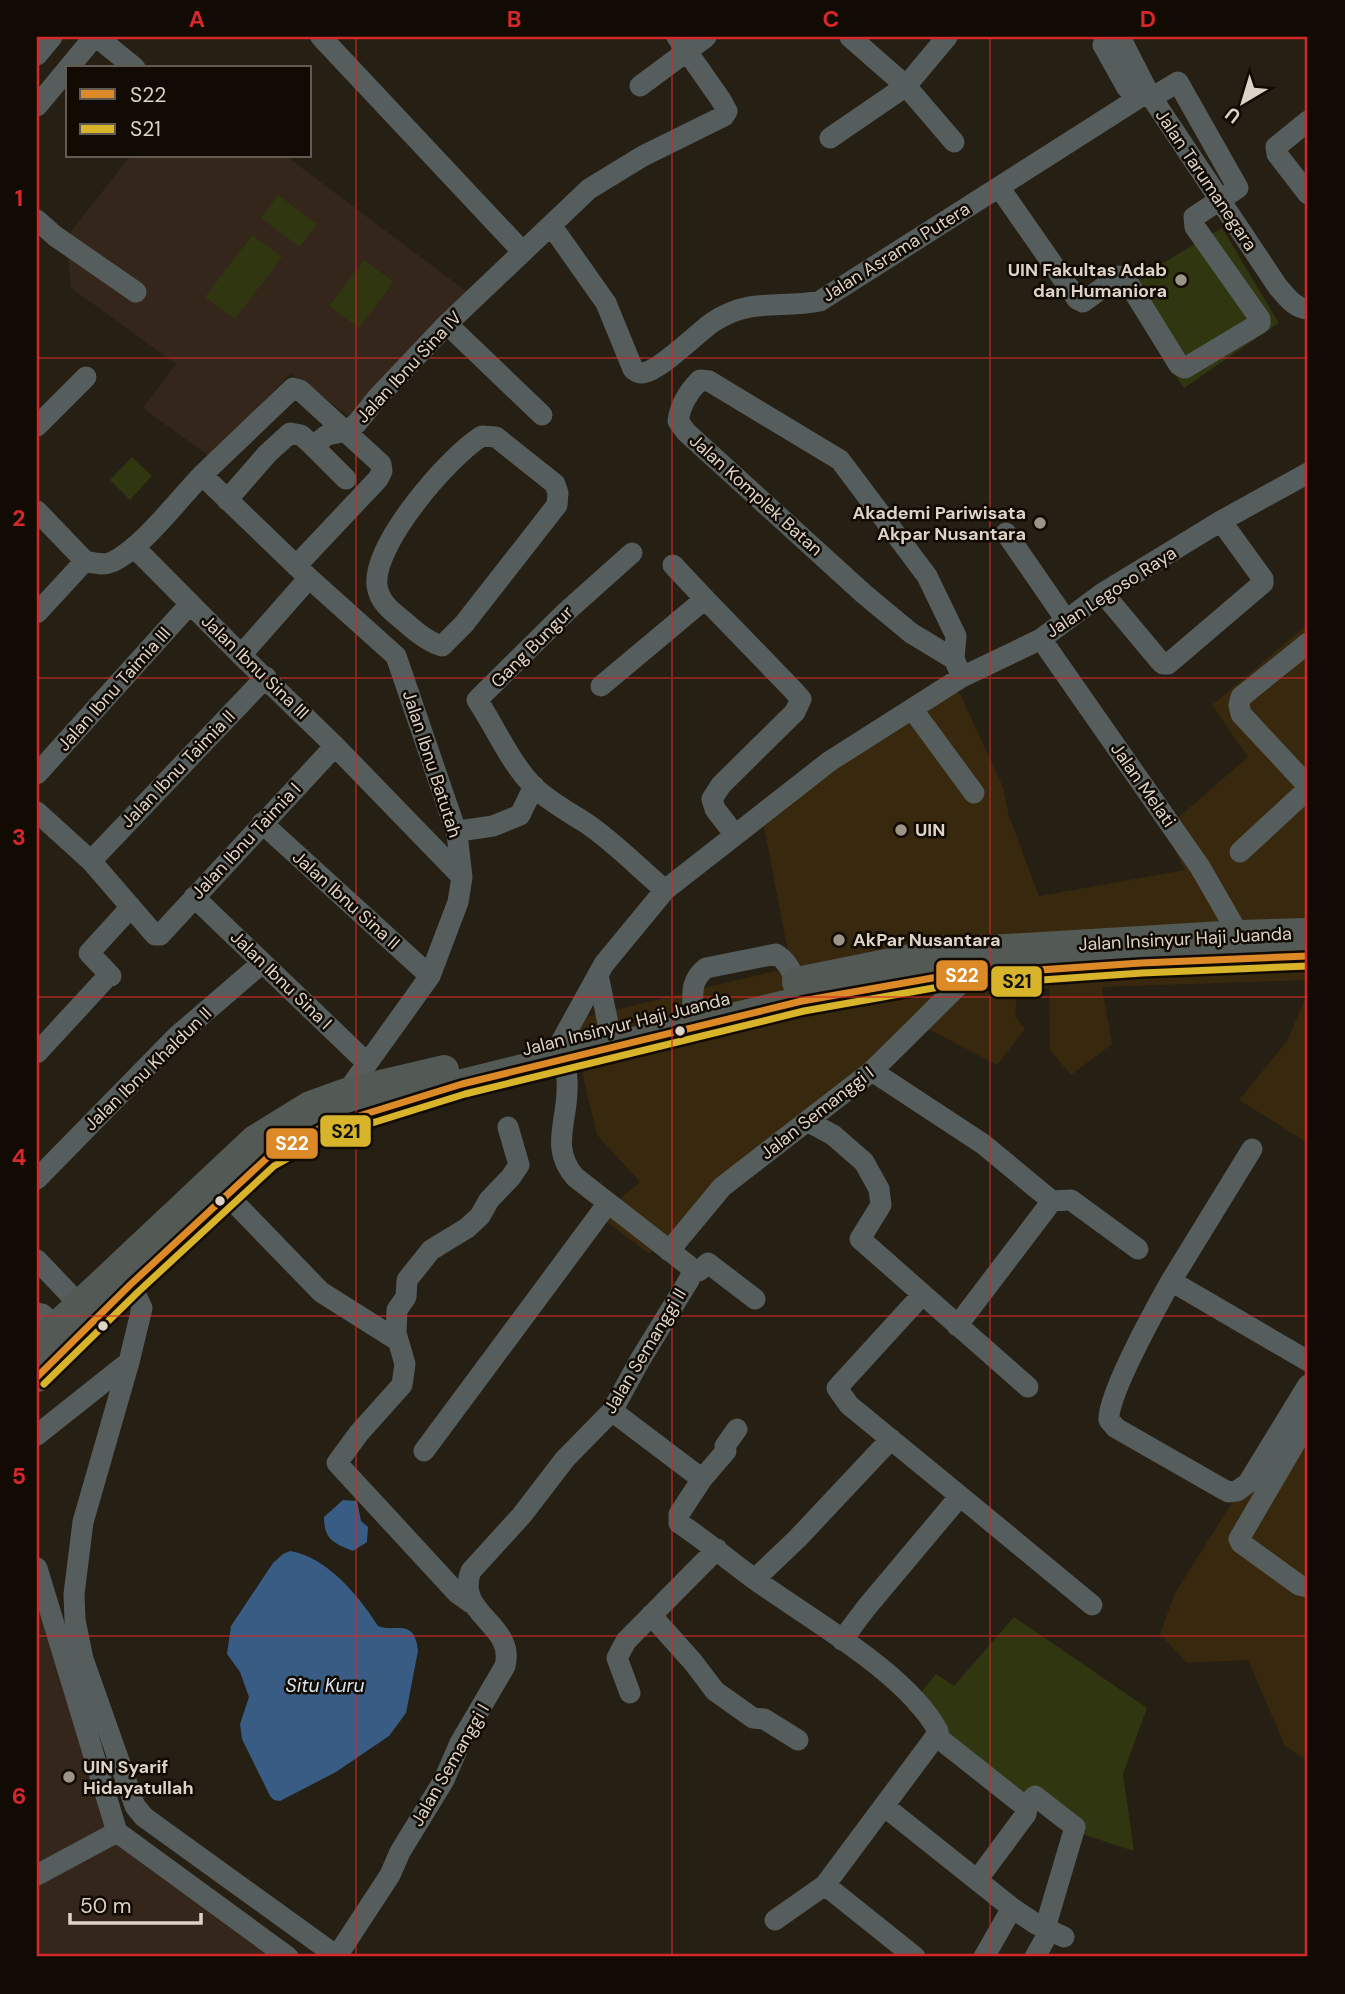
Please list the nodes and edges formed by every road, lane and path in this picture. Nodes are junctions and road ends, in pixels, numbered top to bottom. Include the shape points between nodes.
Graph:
1 (52, 37) edge
2 (96, 37) edge
3 (706, 37) edge
4 (850, 37) edge
5 (947, 37) edge
6 (1119, 37) edge
7 (331, 41) edge
8 (682, 44) edge
9 (37, 55) edge
10 (71, 66) edge
11 (132, 66) edge
12 (66, 72) edge
13 (639, 86) dead end
14 (906, 86) junction
15 (1142, 93) junction
16 (37, 106) edge
17 (1308, 121) edge
18 (1206, 134) junction
19 (830, 138) dead end
20 (954, 142) dead end
21 (1182, 144) junction
22 (999, 187) junction
23 (1308, 194) edge
24 (1220, 199) junction
25 (37, 220) edge
26 (551, 225) junction
27 (522, 251) junction
28 (136, 292) dead end
29 (1308, 309) edge
30 (447, 324) junction
31 (86, 377) dead end
32 (542, 415) dead end
33 (37, 426) edge
34 (347, 430) junction
35 (313, 446) junction
36 (1308, 473) edge
37 (202, 475) junction
38 (346, 479) dead end
39 (227, 500) junction
40 (37, 511) edge
41 (1222, 521) junction
42 (1006, 533) dead end
43 (134, 547) junction
44 (632, 553) dead end
45 (85, 561) junction
46 (673, 565) dead end
47 (303, 572) junction
48 (1103, 593) junction
49 (705, 599) junction
50 (190, 604) junction
51 (37, 613) edge
52 (1066, 620) junction
53 (413, 629) junction
54 (1041, 639) junction
55 (1308, 643) edge
56 (241, 655) junction
57 (396, 656) junction
58 (958, 668) junction
59 (266, 677) junction
60 (601, 685) dead end
61 (912, 710) junction
62 (335, 746) junction
63 (37, 774) edge
64 (534, 786) junction
65 (1308, 788) edge
66 (974, 793) dead end
67 (37, 812) edge
68 (262, 823) junction
69 (457, 834) junction
70 (735, 835) junction
71 (1240, 852) dead end
72 (91, 861) junction
73 (462, 877) junction
74 (665, 890) junction
75 (194, 897) junction
76 (131, 907) junction
77 (1308, 933) edge
78 (1239, 935) junction
79 (1308, 956) edge
80 (262, 963) junction
81 (598, 975) junction
82 (430, 976) junction
83 (967, 976) junction
84 (609, 1028) junction
85 (563, 1049) junction
86 (37, 1053) edge
87 (368, 1063) junction
88 (872, 1071) junction
89 (346, 1093) junction
90 (807, 1121) junction
91 (508, 1127) dead end
92 (1252, 1149) dead end
93 (37, 1180) edge
94 (227, 1195) junction
95 (1052, 1201) junction
96 (608, 1203) junction
97 (1138, 1249) dead end
98 (669, 1251) junction
99 (37, 1260) edge
100 (692, 1271) junction
101 (1171, 1281) junction
102 (131, 1284) junction
103 (922, 1295) junction
104 (755, 1299) dead end
105 (79, 1304) junction
106 (957, 1326) junction
107 (43, 1328) edge
108 (397, 1340) junction
109 (1308, 1361) edge
110 (129, 1362) junction
111 (37, 1377) edge
112 (1308, 1385) edge
113 (1028, 1387) dead end
114 (612, 1412) junction
115 (1308, 1421) edge
116 (737, 1429) dead end
117 (37, 1435) edge
118 (891, 1439) junction
119 (424, 1451) dead end
120 (702, 1479) junction
121 (960, 1496) junction
122 (717, 1549) junction
123 (37, 1568) edge
124 (755, 1579) junction
125 (1308, 1587) edge
126 (471, 1603) junction
127 (1092, 1605) dead end
128 (651, 1615) junction
129 (842, 1640) junction
130 (630, 1693) dead end
131 (936, 1735) junction
132 (798, 1740) dead end
133 (1025, 1805) junction
134 (884, 1806) junction
135 (117, 1832) junction
136 (37, 1875) edge
137 (977, 1880) junction
138 (825, 1885) junction
139 (1012, 1908) junction
140 (775, 1920) dead end
141 (1053, 1932) junction
142 (911, 1956) edge
143 (288, 1957) edge
144 (337, 1957) edge
145 (984, 1957) edge
146 (1035, 1957) edge

1 - 9 street
2 - 10 street
2 - 11 street
3 - 8 street
4 - 14 street
5 - 14 street
6 - 15 street, Jalan Tarumanegara
7 - 27 street
8 - 13 street
8 - 26 street, Jalan Ibnu Sina IV via 727,111 724,116 589,189
12 - 16 street
14 - 19 street
14 - 20 street
15 - 18 street, Jalan Asrama Putera via 1178,82
15 - 21 street, Jalan Tarumanegara
15 - 22 street, Jalan Asrama Putera
17 - 23 street via 1276,147
18 - 21 street
18 - 24 street via 1238,188
21 - 24 street, Jalan Tarumanegara
22 - 24 street via 1077,299 1083,302 1119,275 1126,279 1185,368 1260,319 1195,227 1196,214
22 - 26 street, Jalan Asrama Putera via 820,301 762,303 733,311 645,373 633,369 606,303
24 - 29 street, Jalan Tarumanegara via 1278,287 1291,302
25 - 28 street
26 - 27 street, Jalan Ibnu Sina IV
27 - 30 street, Jalan Ibnu Sina IV
30 - 32 street
30 - 34 street, Jalan Ibnu Sina IV
31 - 33 street
34 - 35 street
34 - 37 street, Jalan Ibnu Sina IV via 293,388
34 - 47 street via 382,464 382,471
35 - 38 street
35 - 39 street via 301,435 290,433
36 - 41 street, Jalan Legoso Raya
37 - 39 street
37 - 43 street, Jalan Ibnu Sina IV
39 - 47 street
40 - 45 street
41 - 48 street, Jalan Legoso Raya
41 - 48 street via 1264,583 1168,664 1159,660
42 - 52 street
43 - 45 street via 110,563
43 - 50 street, Jalan Ibnu Sina III
44 - 64 street, Gang Bungur via 477,699 510,757
45 - 51 street
46 - 49 street
47 - 56 street
47 - 57 street
48 - 52 street, Jalan Legoso Raya
49 - 60 street
49 - 70 street via 801,699 788,721 712,799
50 - 56 street, Jalan Ibnu Sina III
50 - 63 street, Jalan Ibnu Taimia III
52 - 54 street, Jalan Legoso Raya
53 - 53 street via 380,597 377,576 387,547 402,519 433,482 472,443 482,436 496,437 555,484 557,505 452,638 442,646
53 - 57 street
54 - 58 street, Jalan Legoso Raya
54 - 78 street, Jalan Melati via 1200,867
55 - 65 street via 1241,698 1239,705 1241,714
56 - 59 street, Jalan Ibnu Sina III
57 - 69 street, Jalan Ibnu Batutah
58 - 58 street, Jalan Komplek Batan via 956,636 927,576 840,460 709,381 700,380 679,411 678,421 686,432 864,594
58 - 61 street, Jalan Legoso Raya
59 - 62 street, Jalan Ibnu Sina III
59 - 72 street, Jalan Ibnu Taimia II
61 - 66 street
61 - 70 street, Jalan Legoso Raya via 830,761
62 - 68 street, Jalan Ibnu Taimia I
62 - 73 street, Jalan Ibnu Sina III
64 - 69 street via 520,815
64 - 74 street, Gang Bungur
65 - 71 street
67 - 72 street
68 - 75 street, Jalan Ibnu Taimia I
68 - 82 street, Jalan Ibnu Sina II
69 - 73 street, Jalan Ibnu Batutah
70 - 74 street, Jalan Legoso Raya
72 - 76 street
73 - 82 street, Jalan Ibnu Batutah via 458,902
74 - 81 street, Jalan Legoso Raya
75 - 76 street, Jalan Ibnu Taimia I via 157,936
75 - 80 street, Jalan Ibnu Sina I
76 - 86 street via 89,953 111,976
77 - 78 highway, Jalan Insinyur Haji Juanda
78 - 84 highway, Jalan Insinyur Haji Juanda via 941,953 795,982
79 - 83 highway, Jalan Insinyur Haji Juanda
80 - 87 street, Jalan Ibnu Sina I
80 - 93 street, Jalan Ibnu Khaldun II via 176,1037
81 - 84 street
81 - 85 street, Jalan Legoso Raya
82 - 87 street, Jalan Ibnu Batutah
83 - 85 highway, Jalan Insinyur Haji Juanda via 802,1001
83 - 88 street, Jalan Semanggi I
84 - 85 highway, Jalan Insinyur Haji Juanda
85 - 89 highway, Jalan Insinyur Haji Juanda
85 - 94 highway, Jalan Insinyur Haji Juanda via 320,1128 268,1157
85 - 96 street, Jalan Semanggi II via 567,1091 561,1150 565,1165
87 - 89 street, Jalan Ibnu Batutah
88 - 90 street, Jalan Semanggi I
88 - 95 street via 983,1144
89 - 105 highway, Jalan Insinyur Haji Juanda via 310,1106 254,1140
90 - 98 street, Jalan Semanggi I via 722,1187
90 - 103 street via 833,1135 864,1162 879,1189 881,1205 860,1239
91 - 108 street via 519,1165 480,1216 431,1250 407,1280 407,1297 397,1310
92 - 101 street
94 - 102 highway, Jalan Insinyur Haji Juanda
94 - 108 street via 321,1292
95 - 97 street via 1071,1200
95 - 106 street
96 - 98 street, Jalan Semanggi II
96 - 119 street
98 - 100 street, Jalan Semanggi II
99 - 105 street
100 - 104 street via 708,1262
100 - 114 street, Jalan Semanggi II
101 - 109 street
101 - 112 street via 1111,1404 1109,1420 1116,1428 1228,1492 1237,1491 1248,1483
102 - 110 street via 142,1308
102 - 111 highway, Jalan Insinyur Haji Juanda
103 - 106 street
103 - 118 street via 837,1388 849,1405
105 - 107 highway, Jalan Insinyur Haji Juanda
106 - 113 street
108 - 126 street, Jalan Semanggi I via 405,1364 401,1385 337,1463
110 - 117 street
110 - 144 street via 83,1522 74,1594 83,1659 135,1806 144,1817
114 - 120 street
114 - 126 street, Jalan Semanggi II via 565,1459 471,1571 466,1582
115 - 125 street via 1239,1539
116 - 120 street via 724,1446 726,1451
118 - 121 street
118 - 124 street
120 - 122 street via 677,1519
121 - 127 street
121 - 129 street
122 - 124 street
122 - 128 street
123 - 135 street
124 - 129 street
126 - 144 street, Jalan Semanggi I via 499,1635 505,1647 505,1667 390,1875
128 - 130 street via 618,1653
128 - 132 street via 716,1692 753,1718 764,1719
129 - 131 street via 897,1682 931,1717
131 - 133 street
131 - 134 street
133 - 137 street via 1026,1814
133 - 141 street via 1035,1796 1075,1827
134 - 137 street
134 - 138 street
135 - 136 street
135 - 143 street
137 - 139 street
138 - 140 street
138 - 142 street
139 - 141 street
139 - 145 street
141 - 146 street

